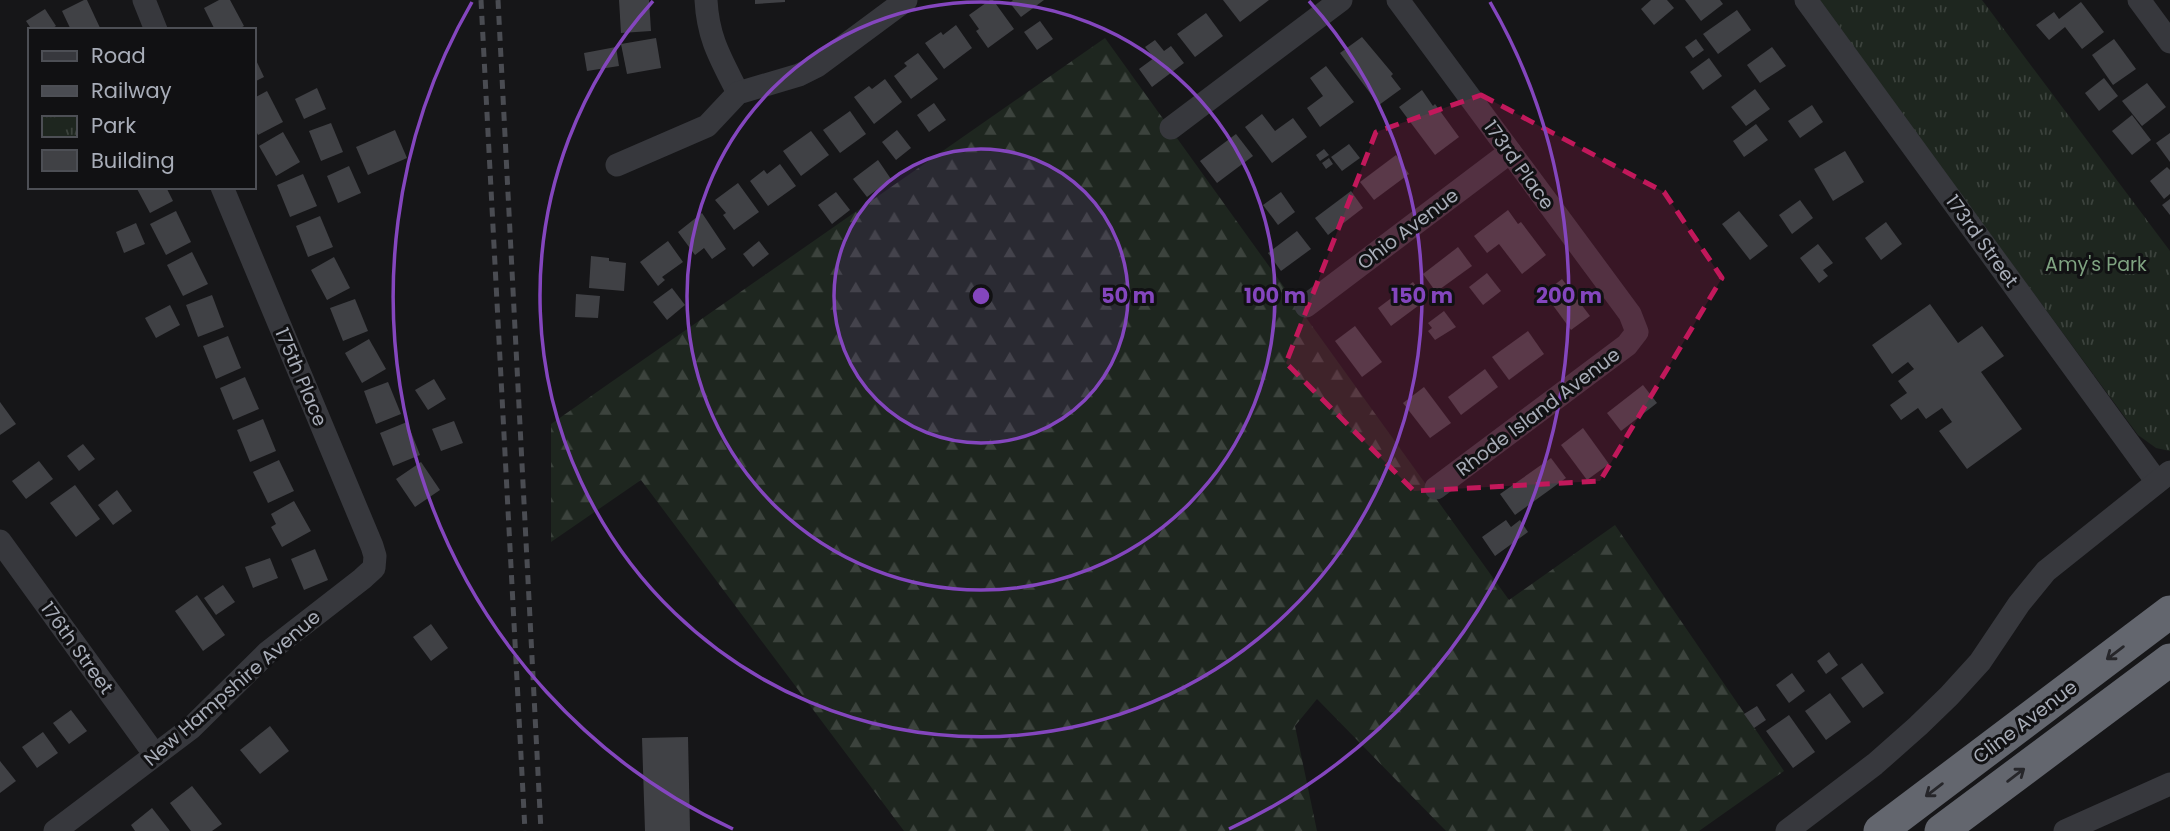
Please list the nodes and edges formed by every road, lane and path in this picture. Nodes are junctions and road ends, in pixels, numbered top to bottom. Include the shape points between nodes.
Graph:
1 (144, 0) edge
2 (706, 0) edge
3 (906, 0) edge
4 (1342, 0) edge
5 (1398, 0) edge
6 (1806, 0) edge
7 (2139, 0) edge
8 (155, 28) edge
9 (2168, 37) edge
10 (738, 93) junction
11 (1171, 128) dead end
12 (1510, 152) junction
13 (617, 165) dead end
14 (223, 189) edge
15 (1306, 306) dead end
16 (1637, 332) joint
17 (2163, 477) edge
18 (1436, 488) dead end
19 (0, 541) edge
20 (374, 568) joint
21 (2170, 612) edge
22 (2170, 660) edge
23 (155, 755) junction
24 (2170, 784) edge
25 (55, 831) edge
26 (1787, 831) edge
27 (1880, 831) edge
28 (1941, 831) edge
29 (2065, 831) edge

1 - 8 street
2 - 10 street via 712,40
3 - 10 street via 817,66
4 - 11 street
5 - 12 street, 173rd Place
6 - 17 street, 173rd Street
7 - 9 street
10 - 13 street via 707,126
12 - 15 street, Ohio Avenue
12 - 16 street, 173rd Place via 1630,314
14 - 20 street, 175th Place via 372,547
16 - 18 street, Rhode Island Avenue via 1627,345
17 - 26 street via 2046,571 1950,696 1875,764
19 - 23 street, 176th Street
20 - 23 street, New Hampshire Avenue via 268,652 191,728
21 -> 27 highway, Cline Avenue
28 -> 22 highway, Cline Avenue
23 - 25 street, New Hampshire Avenue
24 - 29 street

